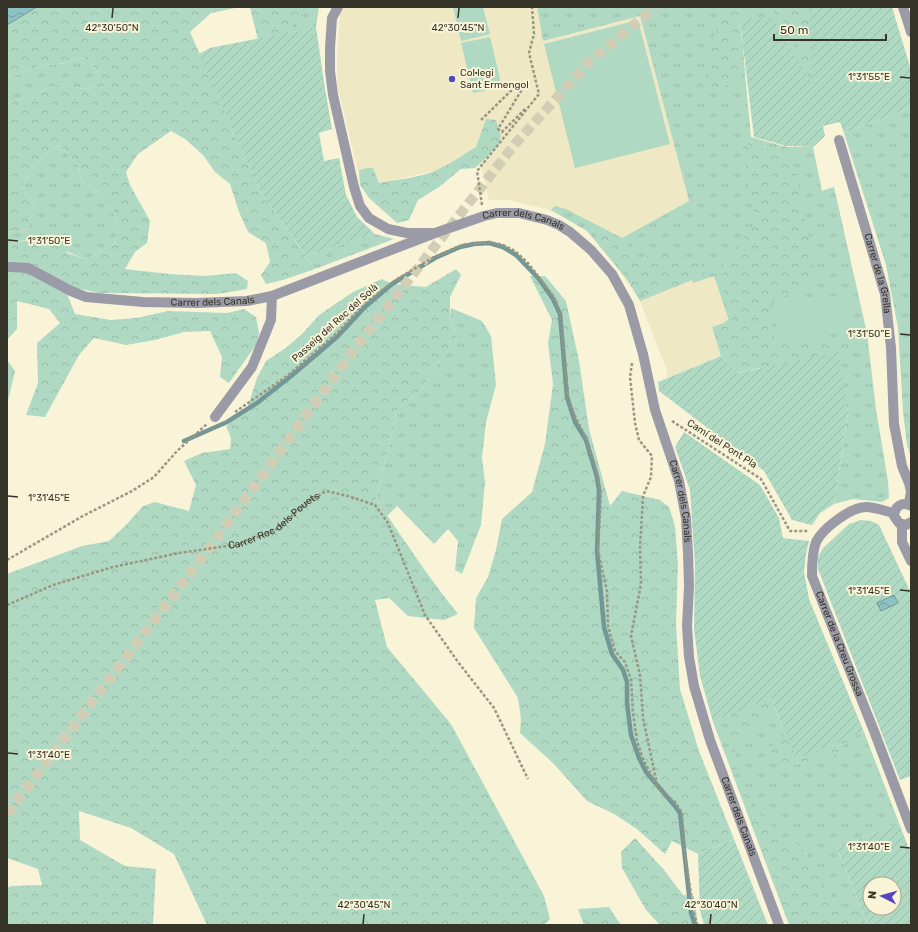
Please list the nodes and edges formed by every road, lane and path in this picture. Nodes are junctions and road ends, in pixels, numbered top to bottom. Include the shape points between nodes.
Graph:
1 (338, 7) edge
2 (532, 7) edge
3 (903, 7) edge
4 (911, 32) edge
5 (539, 94) junction
6 (481, 120) dead end
7 (839, 140) dead end
8 (484, 216) junction
9 (435, 233) junction
10 (10, 267) dead end
11 (272, 296) junction
12 (632, 356) dead end
13 (655, 410) junction
14 (215, 417) junction
15 (910, 505) edge
16 (894, 513) junction
17 (907, 523) edge
18 (825, 530) junction
19 (7, 560) edge
20 (911, 561) edge
21 (7, 605) edge
22 (528, 779) dead end
23 (658, 788) junction
24 (911, 829) edge
25 (697, 925) edge
26 (779, 925) edge

1 - 9 street, Carrer dels Canals via 332,18 330,71 333,95 360,206 369,218 388,229 407,233
2 - 5 path via 534,34 529,53
3 - 4 street
5 - 6 path via 502,132 498,129 524,86 520,82
5 - 8 path via 477,170
7 - 15 street, Carrer de la Grella via 885,294 891,348 894,424 902,466 911,490
8 - 9 street, Carrer dels Canals
8 - 13 street, Carrer dels Canals via 519,213 546,220 570,232 591,250 612,274 629,305
9 - 11 street, Carrer dels Canals
10 - 11 street, Carrer dels Canals via 28,268 86,297 197,303 247,301
11 - 14 street via 271,320 252,367
12 - 23 path via 630,377 635,423 639,440 652,456 651,477 643,496 641,584 631,636 640,675 642,718
13 - 18 path, Camí del Pont Pla via 762,479 790,531
13 - 26 street, Carrer dels Canals via 679,481 686,518 688,641 694,686 710,740
14 - 19 path via 177,450 154,477
14 - 23 path, Passeig del Rec del Solà via 227,417 287,376 337,332 365,303 397,279 434,257 462,244 476,242 490,242 515,251 528,263 554,297 561,316 568,397 587,440 601,494 598,551 607,591 608,626 615,651 626,662 631,680 637,741
15 - 16 street via 899,505
16 - 17 street via 897,521
16 - 18 street, Carrer de la Creu Grossa via 866,507 857,509 833,522
17 - 20 street via 902,542
18 - 24 street, Carrer de la Creu Grossa via 817,541 812,559 812,576
21 - 22 path, Carrer Roc dels Pouets via 53,585 113,567 179,553 241,544 277,529 307,502 326,492 375,505 388,523 425,615 494,708
23 - 25 path, Passeig del Rec del Solà via 675,802 682,813 685,855

